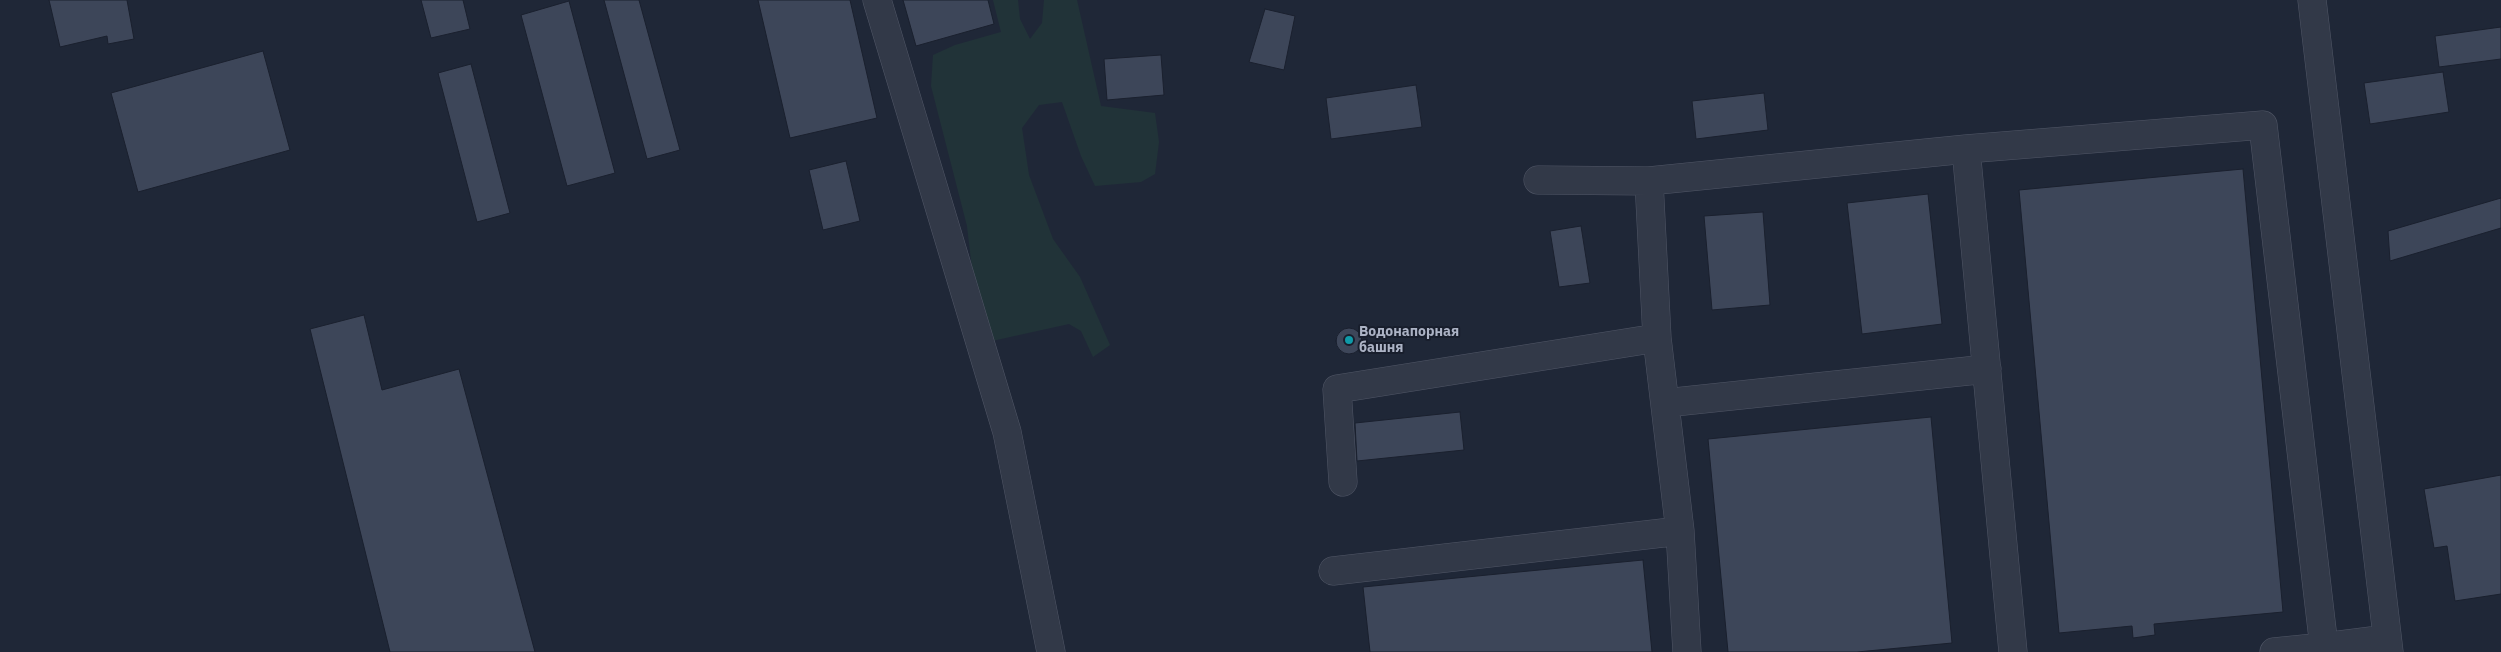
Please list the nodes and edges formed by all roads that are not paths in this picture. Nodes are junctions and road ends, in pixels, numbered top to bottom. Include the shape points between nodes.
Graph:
1 (877, 0) edge
2 (2312, 0) edge
3 (1966, 149) junction
4 (1538, 180) dead end
5 (1649, 181) junction
6 (1657, 338) junction
7 (1987, 369) junction
8 (1665, 403) junction
9 (1343, 482) dead end
10 (1680, 531) junction
11 (1333, 571) dead end
12 (2388, 646) edge
13 (2324, 647) junction
14 (1051, 652) edge
15 (1687, 652) edge
16 (2014, 652) edge
17 (2274, 652) edge

1 - 14 street via 1007,432
2 - 12 street
3 - 5 street
3 - 7 street
3 - 13 street via 2263,124
4 - 5 street
5 - 6 street
6 - 8 street
6 - 9 street via 1337,389
7 - 8 street
7 - 16 street
8 - 10 street
10 - 11 street
10 - 15 street
12 - 13 street
13 - 17 street

